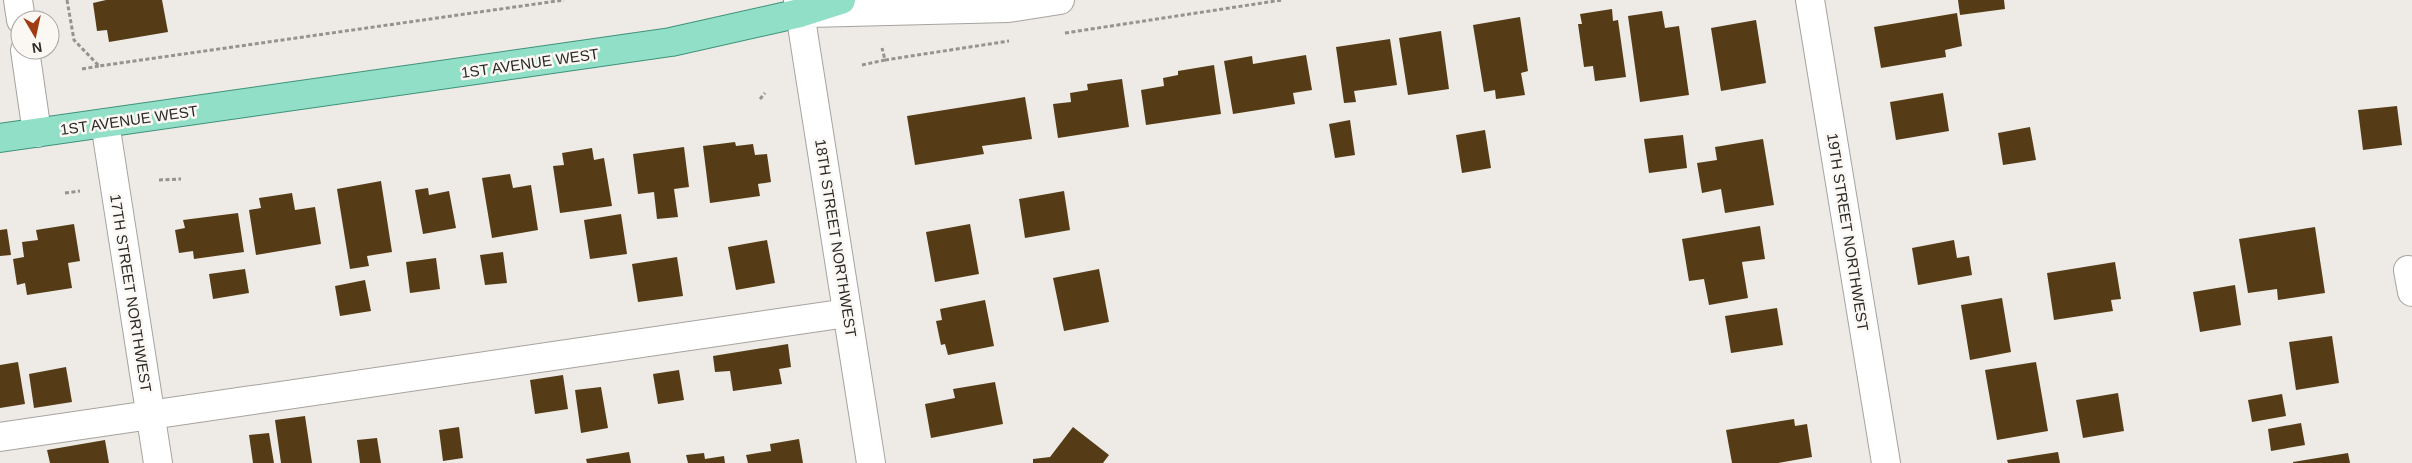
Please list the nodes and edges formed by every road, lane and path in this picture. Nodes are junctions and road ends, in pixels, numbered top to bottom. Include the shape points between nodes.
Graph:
1 (67, 0) edge
2 (564, 0) edge
3 (841, 0) edge
4 (1060, 0) edge
5 (1282, 0) edge
6 (1810, 0) edge
7 (799, 6) edge
8 (1059, 34) dead end
9 (1011, 41) dead end
10 (882, 48) dead end
11 (26, 60) edge
12 (885, 60) junction
13 (862, 65) dead end
14 (99, 66) junction
15 (82, 69) dead end
16 (765, 94) dead end
17 (760, 99) dead end
18 (105, 124) junction
19 (37, 133) junction
20 (0, 138) edge
21 (181, 179) dead end
22 (159, 180) dead end
23 (80, 191) dead end
24 (65, 192) dead end
25 (847, 313) junction
26 (150, 415) junction
27 (0, 437) edge
28 (158, 463) edge
29 (871, 463) edge
30 (1886, 463) edge

1 - 14 path via 74,40
2 - 14 path
3 - 7 main road
4 - 7 street, 1ST AVENUE WEST via 1008,8
5 - 8 path
6 - 30 street, 19TH STREET NORTHWEST
7 - 18 main road, 1ST AVENUE WEST via 671,42
7 - 25 street, 18TH STREET NORTHWEST
9 - 12 path
10 - 12 path
11 - 19 street
12 - 13 path
14 - 15 path
16 - 17 path
18 - 19 main road, 1ST AVENUE WEST
18 - 26 street, 17TH STREET NORTHWEST
19 - 20 main road, 1ST AVENUE WEST
21 - 22 path
23 - 24 path
25 - 26 street
25 - 29 street, 18TH STREET NORTHWEST
26 - 27 street
26 - 28 street, 17TH STREET NORTHWEST

